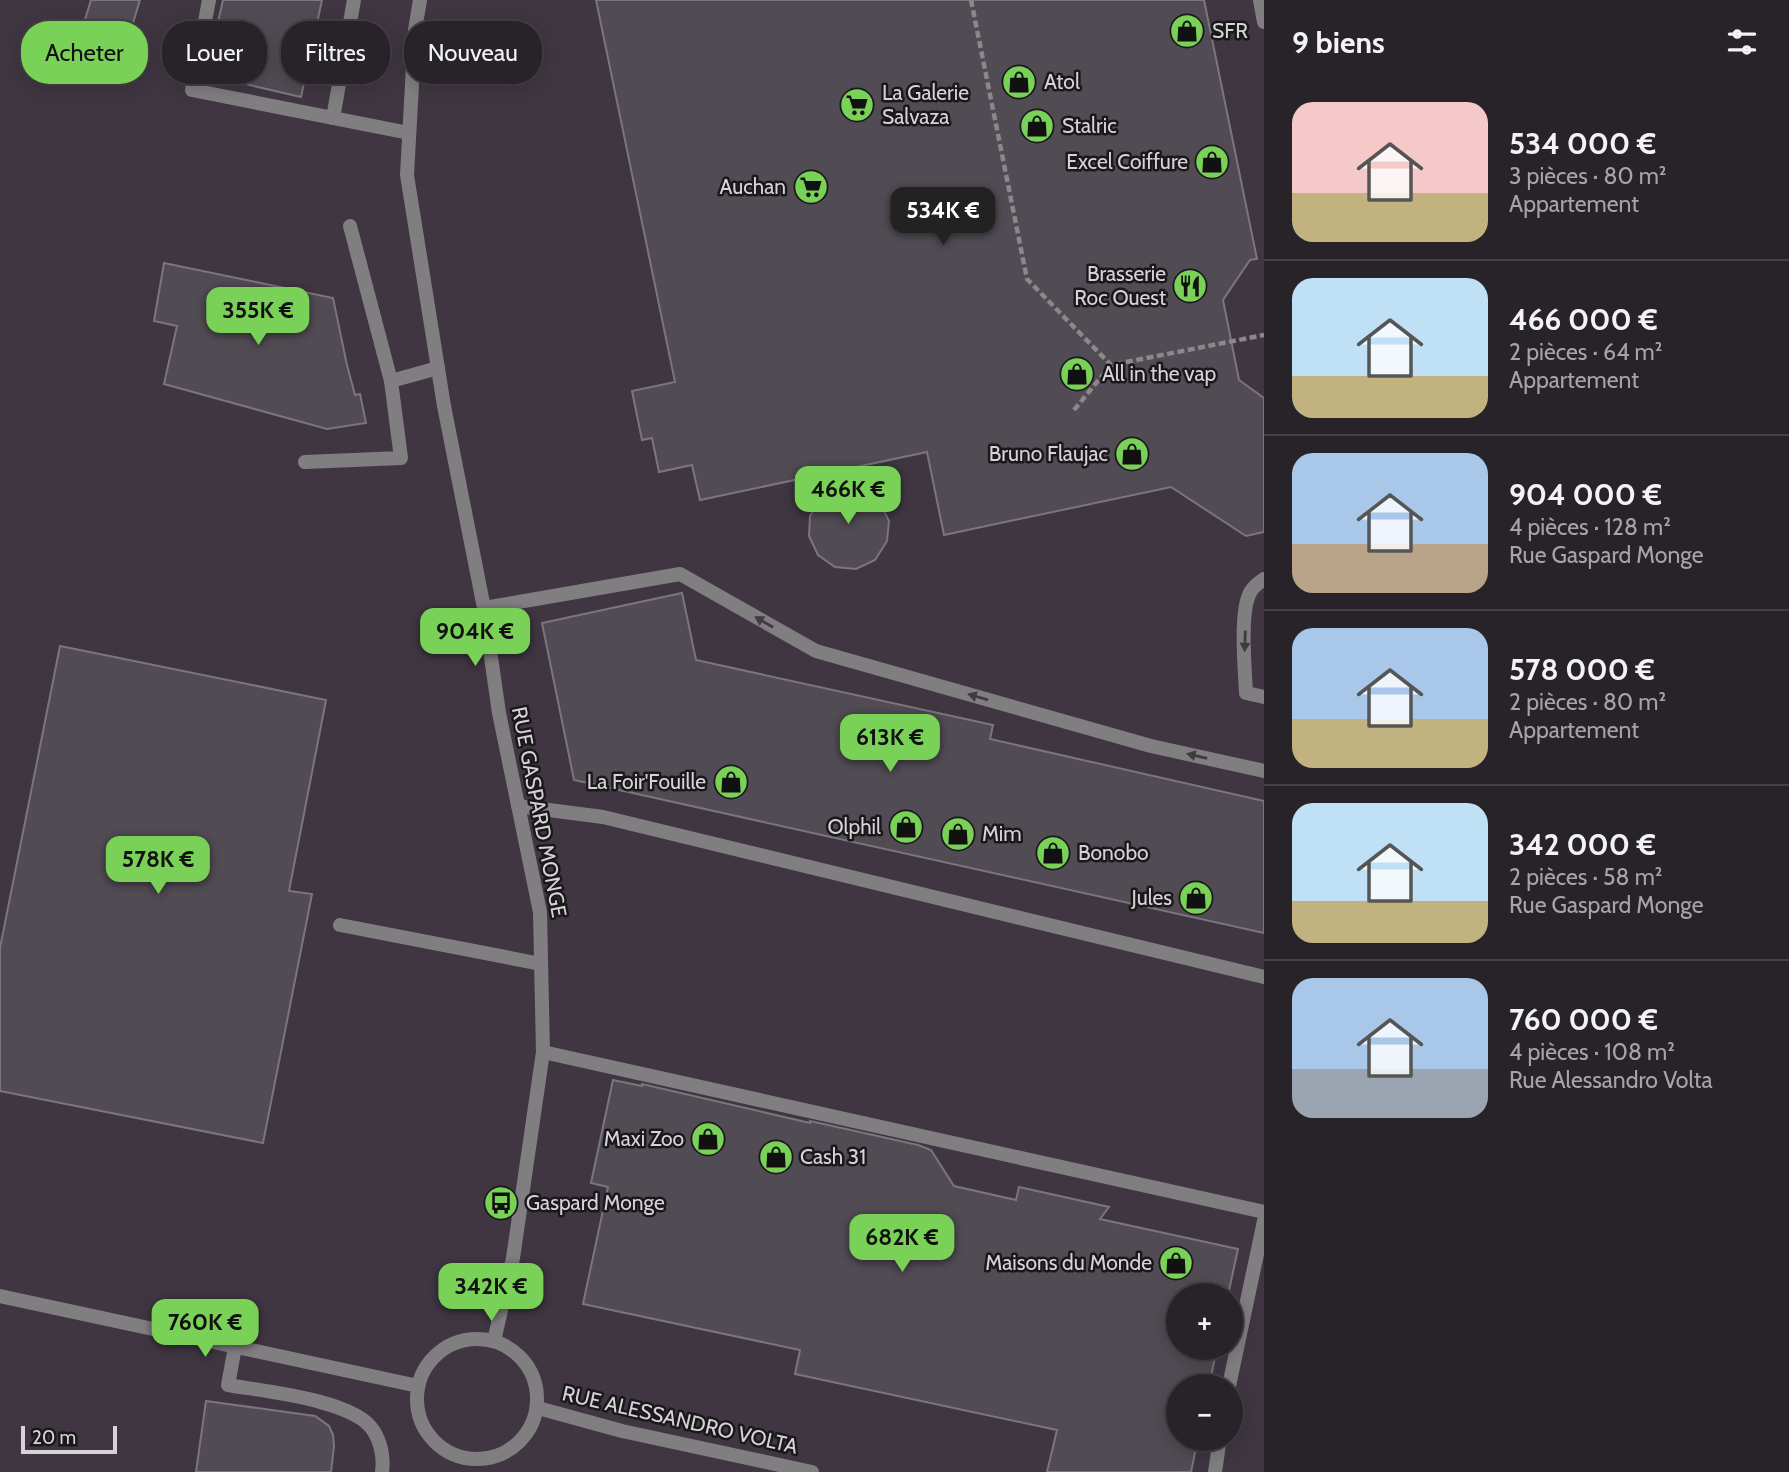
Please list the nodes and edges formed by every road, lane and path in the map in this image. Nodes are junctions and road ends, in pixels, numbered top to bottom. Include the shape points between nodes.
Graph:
1 (209, 0) edge
2 (354, 0) edge
3 (419, 0) edge
4 (971, 0) edge
5 (1260, 0) edge
6 (1264, 22) edge
7 (333, 118) junction
8 (410, 133) junction
9 (350, 226) dead end
10 (1264, 335) edge
11 (1111, 365) junction
12 (438, 368) junction
13 (391, 381) junction
14 (1074, 410) dead end
15 (304, 462) dead end
16 (1264, 579) edge
17 (484, 608) junction
18 (1264, 697) edge
19 (1264, 771) edge
20 (518, 806) junction
21 (340, 925) dead end
22 (541, 964) junction
23 (1264, 977) edge
24 (543, 1052) junction
25 (1264, 1212) edge
26 (1264, 1221) edge
27 (0, 1296) edge
28 (494, 1341) junction
29 (235, 1347) junction
30 (1232, 1374) edge
31 (418, 1386) junction
32 (538, 1408) junction
33 (1218, 1451) edge
34 (466, 1466) edge
35 (382, 1472) edge
36 (813, 1472) edge
37 (1215, 1472) edge

1 - 7 street via 192,90
2 - 7 street
3 - 8 street, RUE GASPARD MONGE
4 - 11 path via 1027,279
5 - 6 street
7 - 8 street
8 - 12 street, RUE GASPARD MONGE via 407,175
9 - 13 street
10 - 11 path
11 - 14 path
12 - 13 street
12 - 17 street, RUE GASPARD MONGE
13 - 15 street via 401,458
16 -> 18 street via 1251,591 1246,606 1244,659 1246,693
19 -> 17 street via 1152,746 816,651 680,574
17 - 20 street, RUE GASPARD MONGE
20 - 22 street, RUE GASPARD MONGE via 540,912
20 - 23 street via 603,817
21 - 22 street
22 - 24 street, RUE GASPARD MONGE
24 - 25 street
24 - 28 street, RUE GASPARD MONGE via 513,1258
26 - 30 street
27 - 29 street
28 - 31 street via 469,1339 446,1347 428,1364
28 - 32 street via 514,1350 529,1366
29 - 31 street
29 - 35 street via 229,1385 349,1410 373,1429 384,1458
31 - 34 street via 417,1410 426,1433
32 - 34 street via 529,1431 513,1449
32 - 36 street, RUE ALESSANDRO VOLTA
33 - 37 street

